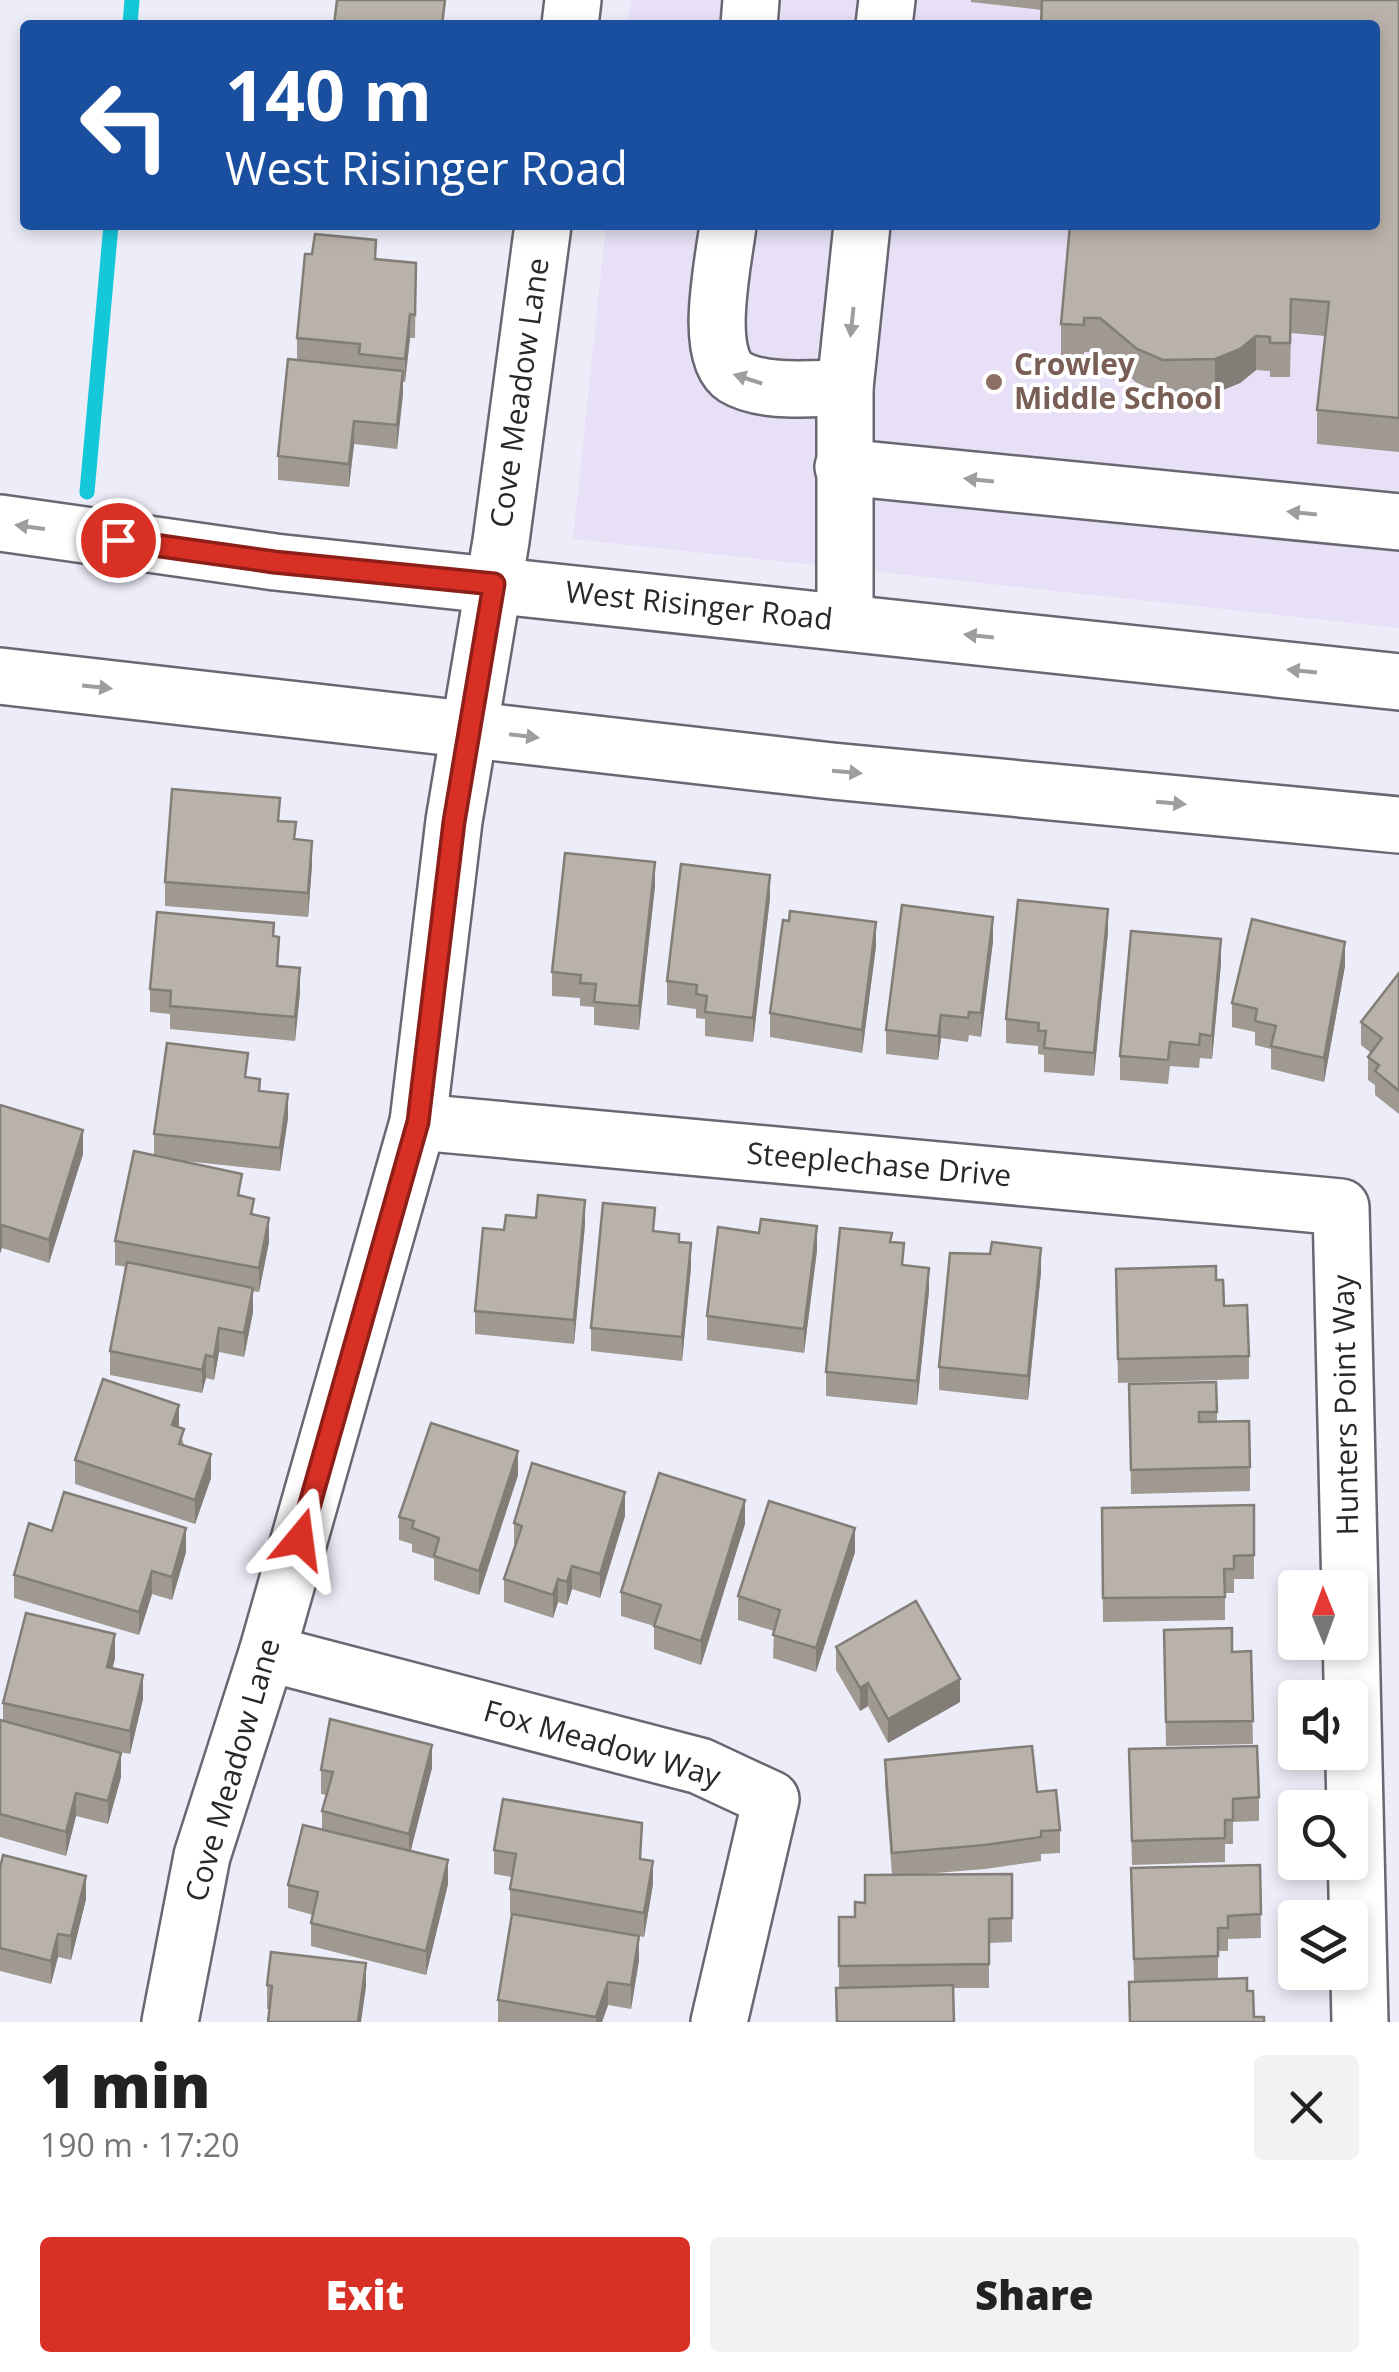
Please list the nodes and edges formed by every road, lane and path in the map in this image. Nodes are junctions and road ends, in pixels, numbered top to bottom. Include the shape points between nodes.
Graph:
1 (542, 230) edge
2 (727, 230) edge
3 (861, 230) edge
4 (844, 388) junction
5 (843, 467) junction
6 (1399, 522) edge
7 (0, 523) edge
8 (494, 584) junction
9 (844, 622) junction
10 (0, 676) edge
11 (1399, 682) edge
12 (470, 729) junction
13 (1399, 824) edge
14 (418, 1122) junction
15 (1341, 1207) joint
16 (267, 1653) junction
17 (170, 2022) edge
18 (719, 2022) edge
19 (1360, 2022) edge

1 - 8 street, Cove Meadow Lane
4 -> 2 street via 758,384 724,367 717,330
3 -> 4 street
4 - 5 street
6 -> 5 street
5 - 9 street
8 -> 7 street, West Risinger Road via 274,562
8 - 9 street, West Risinger Road
8 - 12 street, Cove Meadow Lane
11 -> 9 street, West Risinger Road
10 -> 12 street
12 -> 13 street via 851,773
12 - 14 street, Cove Meadow Lane
14 - 15 street, Steeplechase Drive
14 - 16 street, Cove Meadow Lane
15 - 19 street, Hunters Point Way
16 - 17 street, Cove Meadow Lane via 202,1856
16 - 18 street, Fox Meadow Way via 700,1766 771,1799

